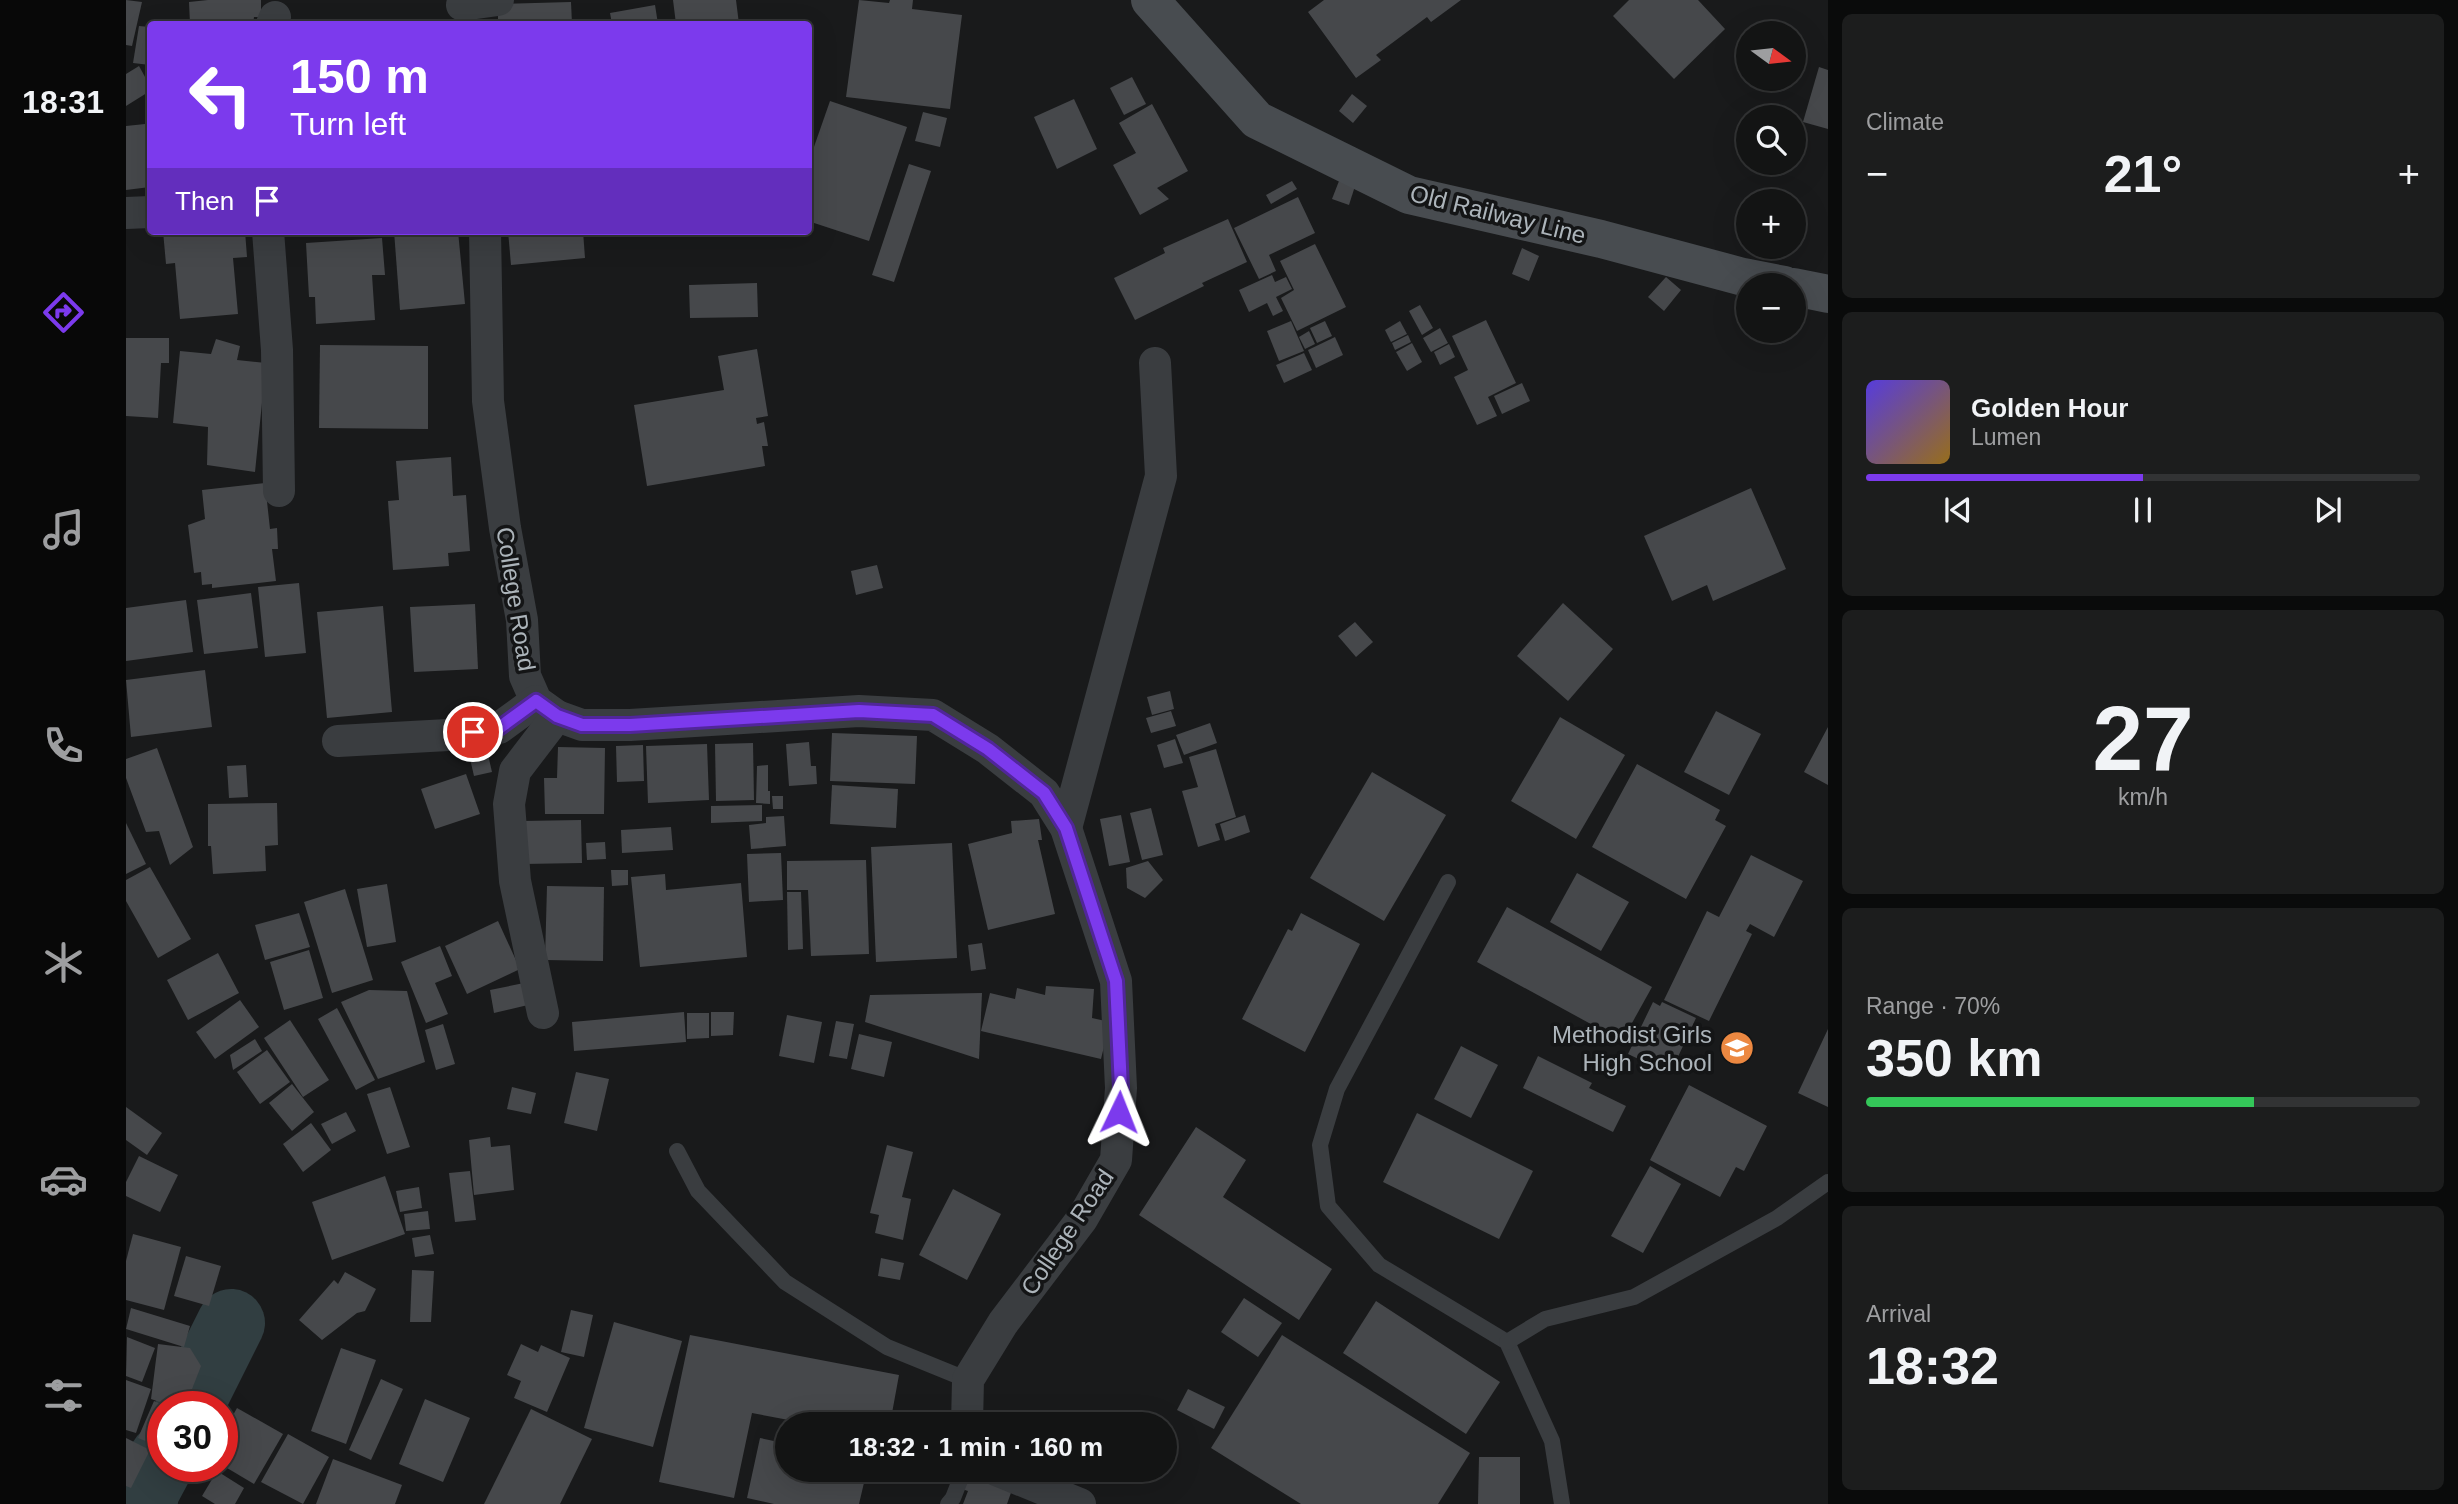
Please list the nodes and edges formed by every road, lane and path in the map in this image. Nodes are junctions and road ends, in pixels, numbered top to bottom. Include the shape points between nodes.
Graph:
1 (498, 0) edge
2 (1150, 0) edge
3 (462, 10) edge
4 (147, 212) edge
5 (126, 213) edge
6 (268, 235) edge
7 (485, 235) edge
8 (1736, 275) edge
9 (1806, 289) edge
10 (1828, 294) edge
11 (1155, 363) dead end
12 (279, 491) dead end
13 (546, 709) junction
14 (338, 741) dead end
15 (1066, 828) junction
16 (1448, 882) dead end
17 (543, 1013) dead end
18 (677, 1151) dead end
19 (1828, 1182) edge
20 (1507, 1342) junction
21 (968, 1380) junction
22 (967, 1412) edge
23 (959, 1482) edge
24 (1026, 1482) edge
25 (948, 1504) edge
26 (1080, 1504) edge
27 (1562, 1504) edge

1 - 3 street
2 - 8 street, Old Railway Line via 1257,120 1409,195
4 - 5 street
6 - 12 street via 277,349
7 - 13 street, College Road via 488,401 522,621 525,676
9 - 10 street
11 - 15 street via 1161,476
13 - 14 street via 499,728
13 - 15 street, College Road via 582,725 859,711 933,715 988,749 1044,793
13 - 17 street via 515,771 509,804 515,881
15 - 21 street, College Road via 1116,981 1121,1088 1116,1160 1082,1219 1003,1323
16 - 20 lane via 1336,1089 1320,1145 1328,1206 1379,1265
18 - 21 lane via 698,1191 785,1282 887,1348
19 - 20 lane via 1777,1219 1634,1297 1545,1319
20 - 27 lane via 1552,1441
21 - 22 street, College Road
23 - 25 lane
24 - 26 street

